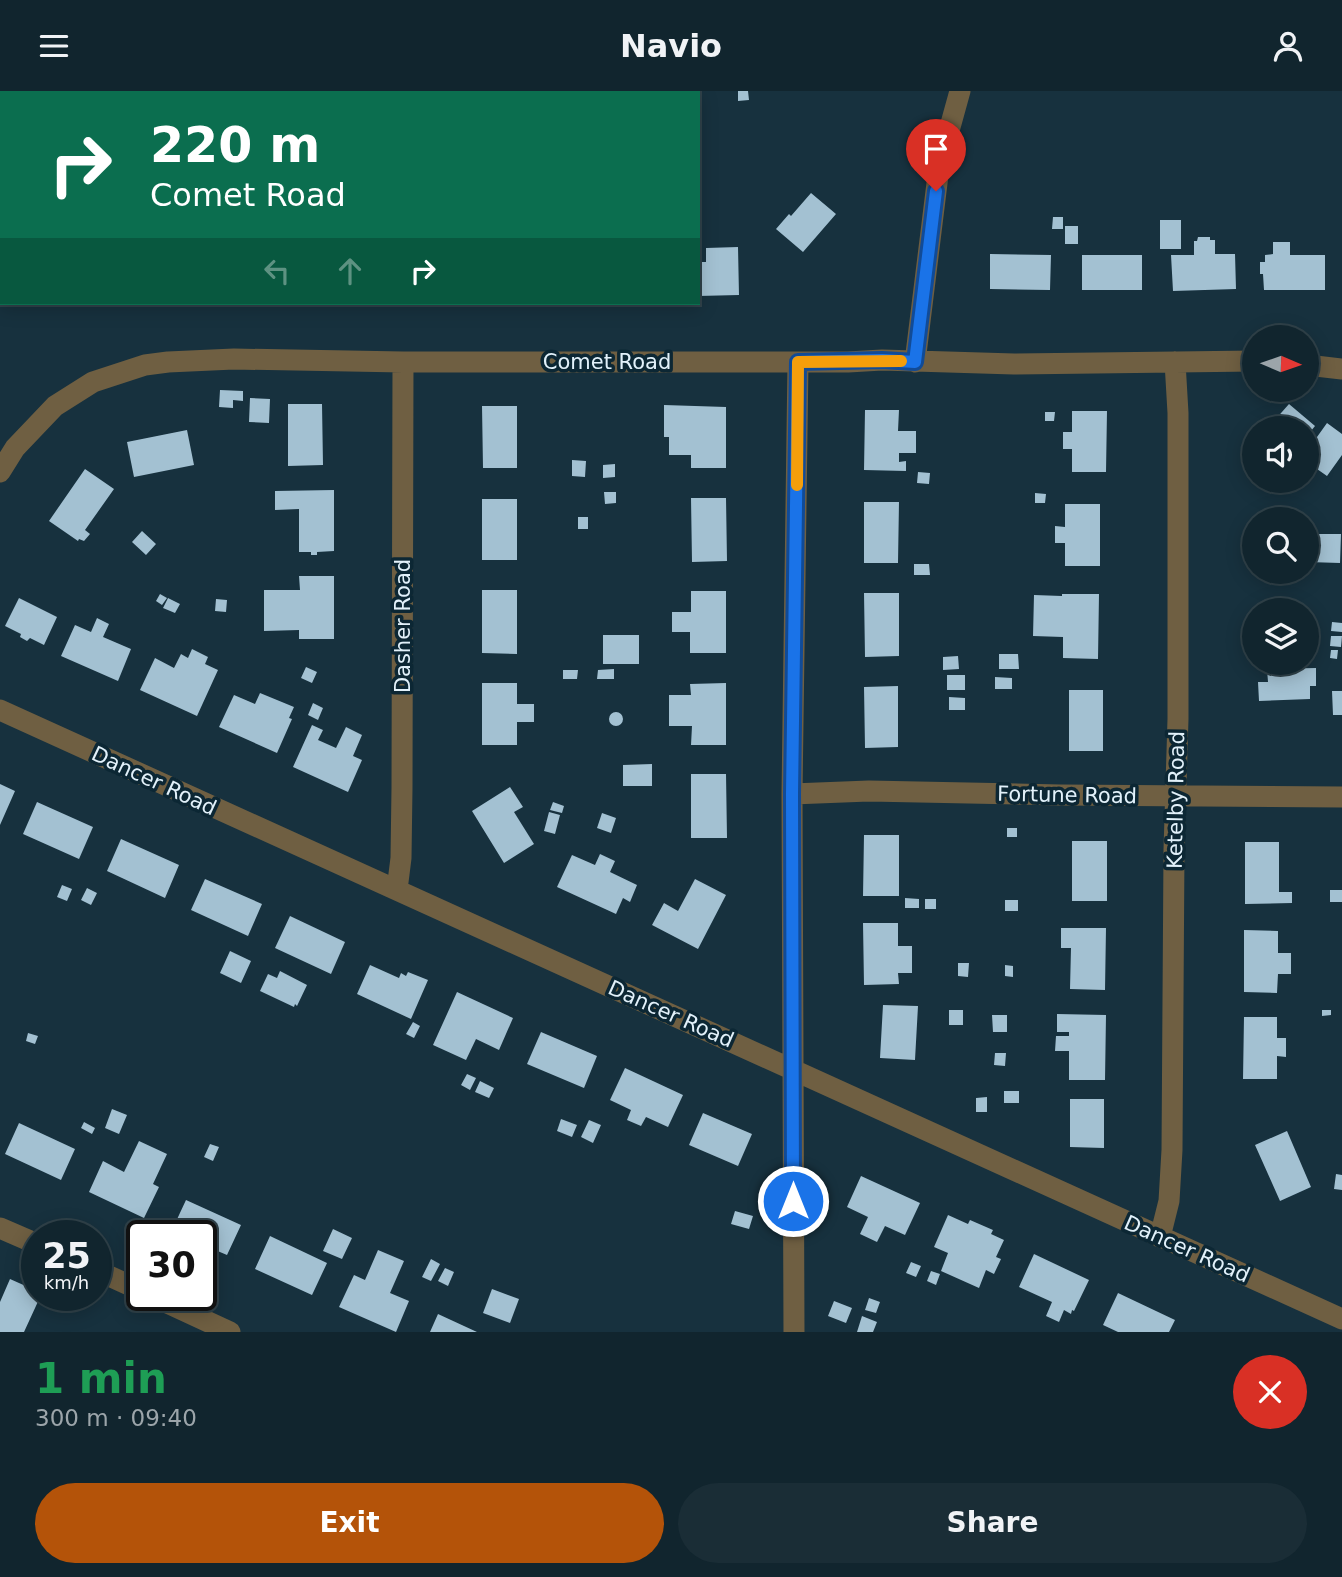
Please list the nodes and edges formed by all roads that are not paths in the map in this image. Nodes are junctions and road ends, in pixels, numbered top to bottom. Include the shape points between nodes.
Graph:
1 (960, 91) edge
2 (1242, 361) edge
3 (403, 362) junction
4 (798, 362) junction
5 (915, 362) junction
6 (1175, 362) junction
7 (1320, 366) edge
8 (1342, 369) edge
9 (0, 471) edge
10 (0, 710) edge
11 (792, 794) junction
12 (1176, 796) junction
13 (1342, 797) edge
14 (397, 890) junction
15 (793, 1070) junction
16 (0, 1228) edge
17 (21, 1237) edge
18 (1160, 1237) junction
19 (185, 1311) edge
20 (1342, 1319) edge
21 (230, 1332) edge
22 (793, 1332) edge

1 - 5 street via 939,167
2 - 6 street, Comet Road
3 - 4 street, Comet Road
3 - 9 street, Comet Road via 234,359 145,365 93,382 55,406
3 - 14 street, Dasher Road via 402,788
4 - 5 street, Comet Road
4 - 11 street
5 - 6 street, Comet Road
6 - 12 street, Ketelby Road
7 - 8 street
10 - 14 street, Dancer Road
11 - 12 street, Fortune Road
11 - 15 street
12 - 13 street, Fortune Road
12 - 18 street, Ketelby Road via 1172,1150 1169,1201
14 - 15 street, Dancer Road
15 - 18 street, Dancer Road
15 - 22 street
16 - 17 street
18 - 20 street, Dancer Road
19 - 21 street

